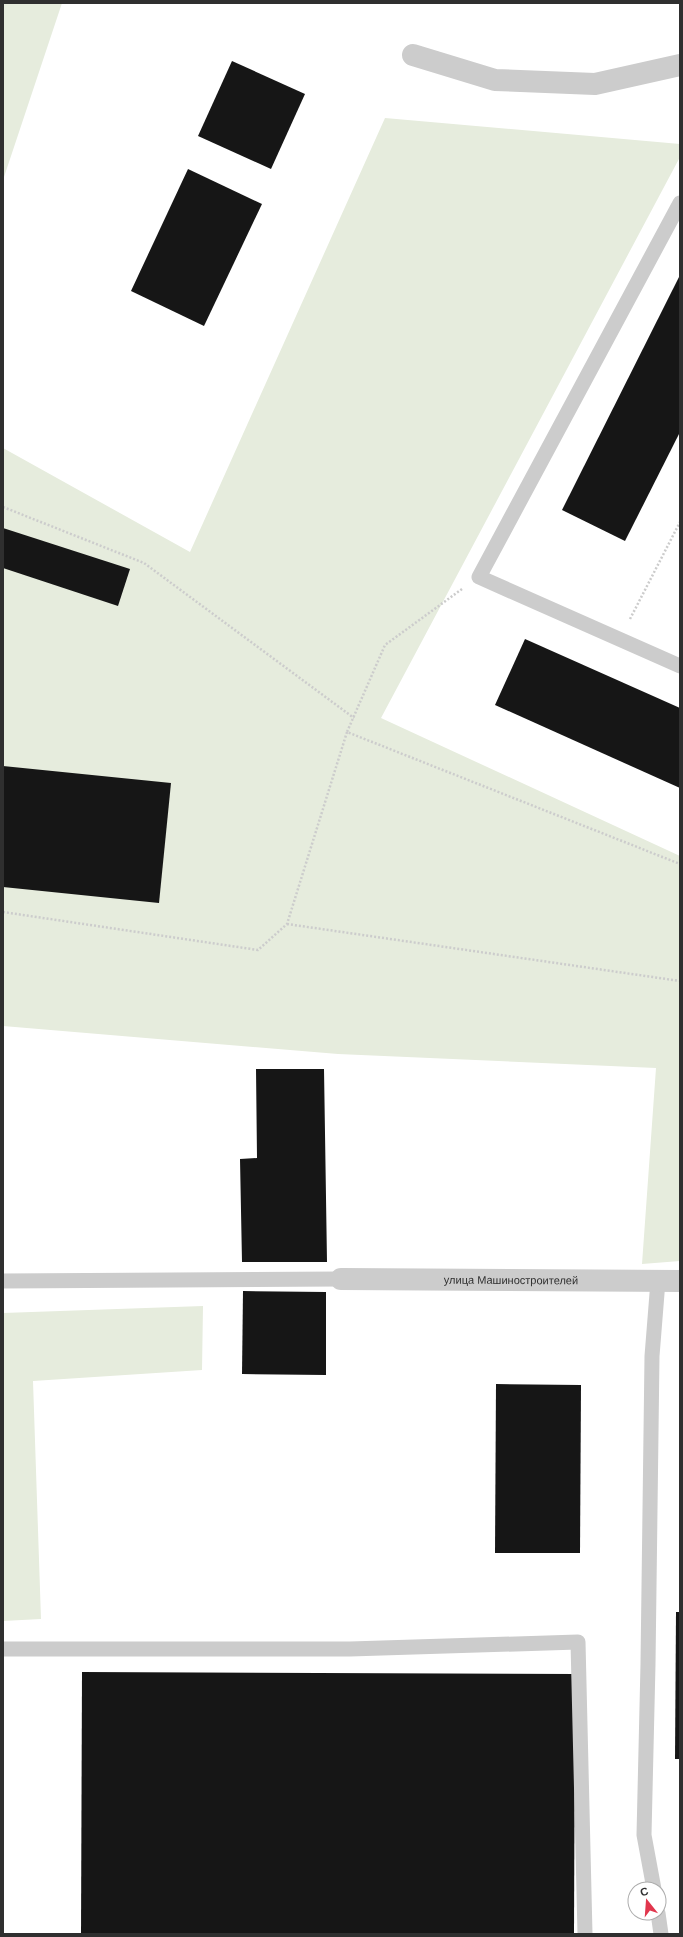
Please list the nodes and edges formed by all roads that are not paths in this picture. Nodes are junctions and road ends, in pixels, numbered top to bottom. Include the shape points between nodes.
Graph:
1 (412, 55) dead end
2 (680, 65) edge
3 (680, 203) edge
4 (680, 666) edge
5 (341, 1279) joint
6 (658, 1280) junction
7 (3, 1281) edge
8 (680, 1281) edge
9 (3, 1649) edge
10 (653, 1881) edge
11 (659, 1921) edge
12 (585, 1934) edge
13 (661, 1934) edge

1 - 2 street via 495,80 595,84
3 - 4 lane via 479,577
5 - 6 street, улица Машиностроителей
5 - 7 lane
6 - 8 street, улица Машиностроителей
6 - 10 lane via 652,1356 644,1835
9 - 12 lane via 350,1649 578,1642
11 - 13 lane

